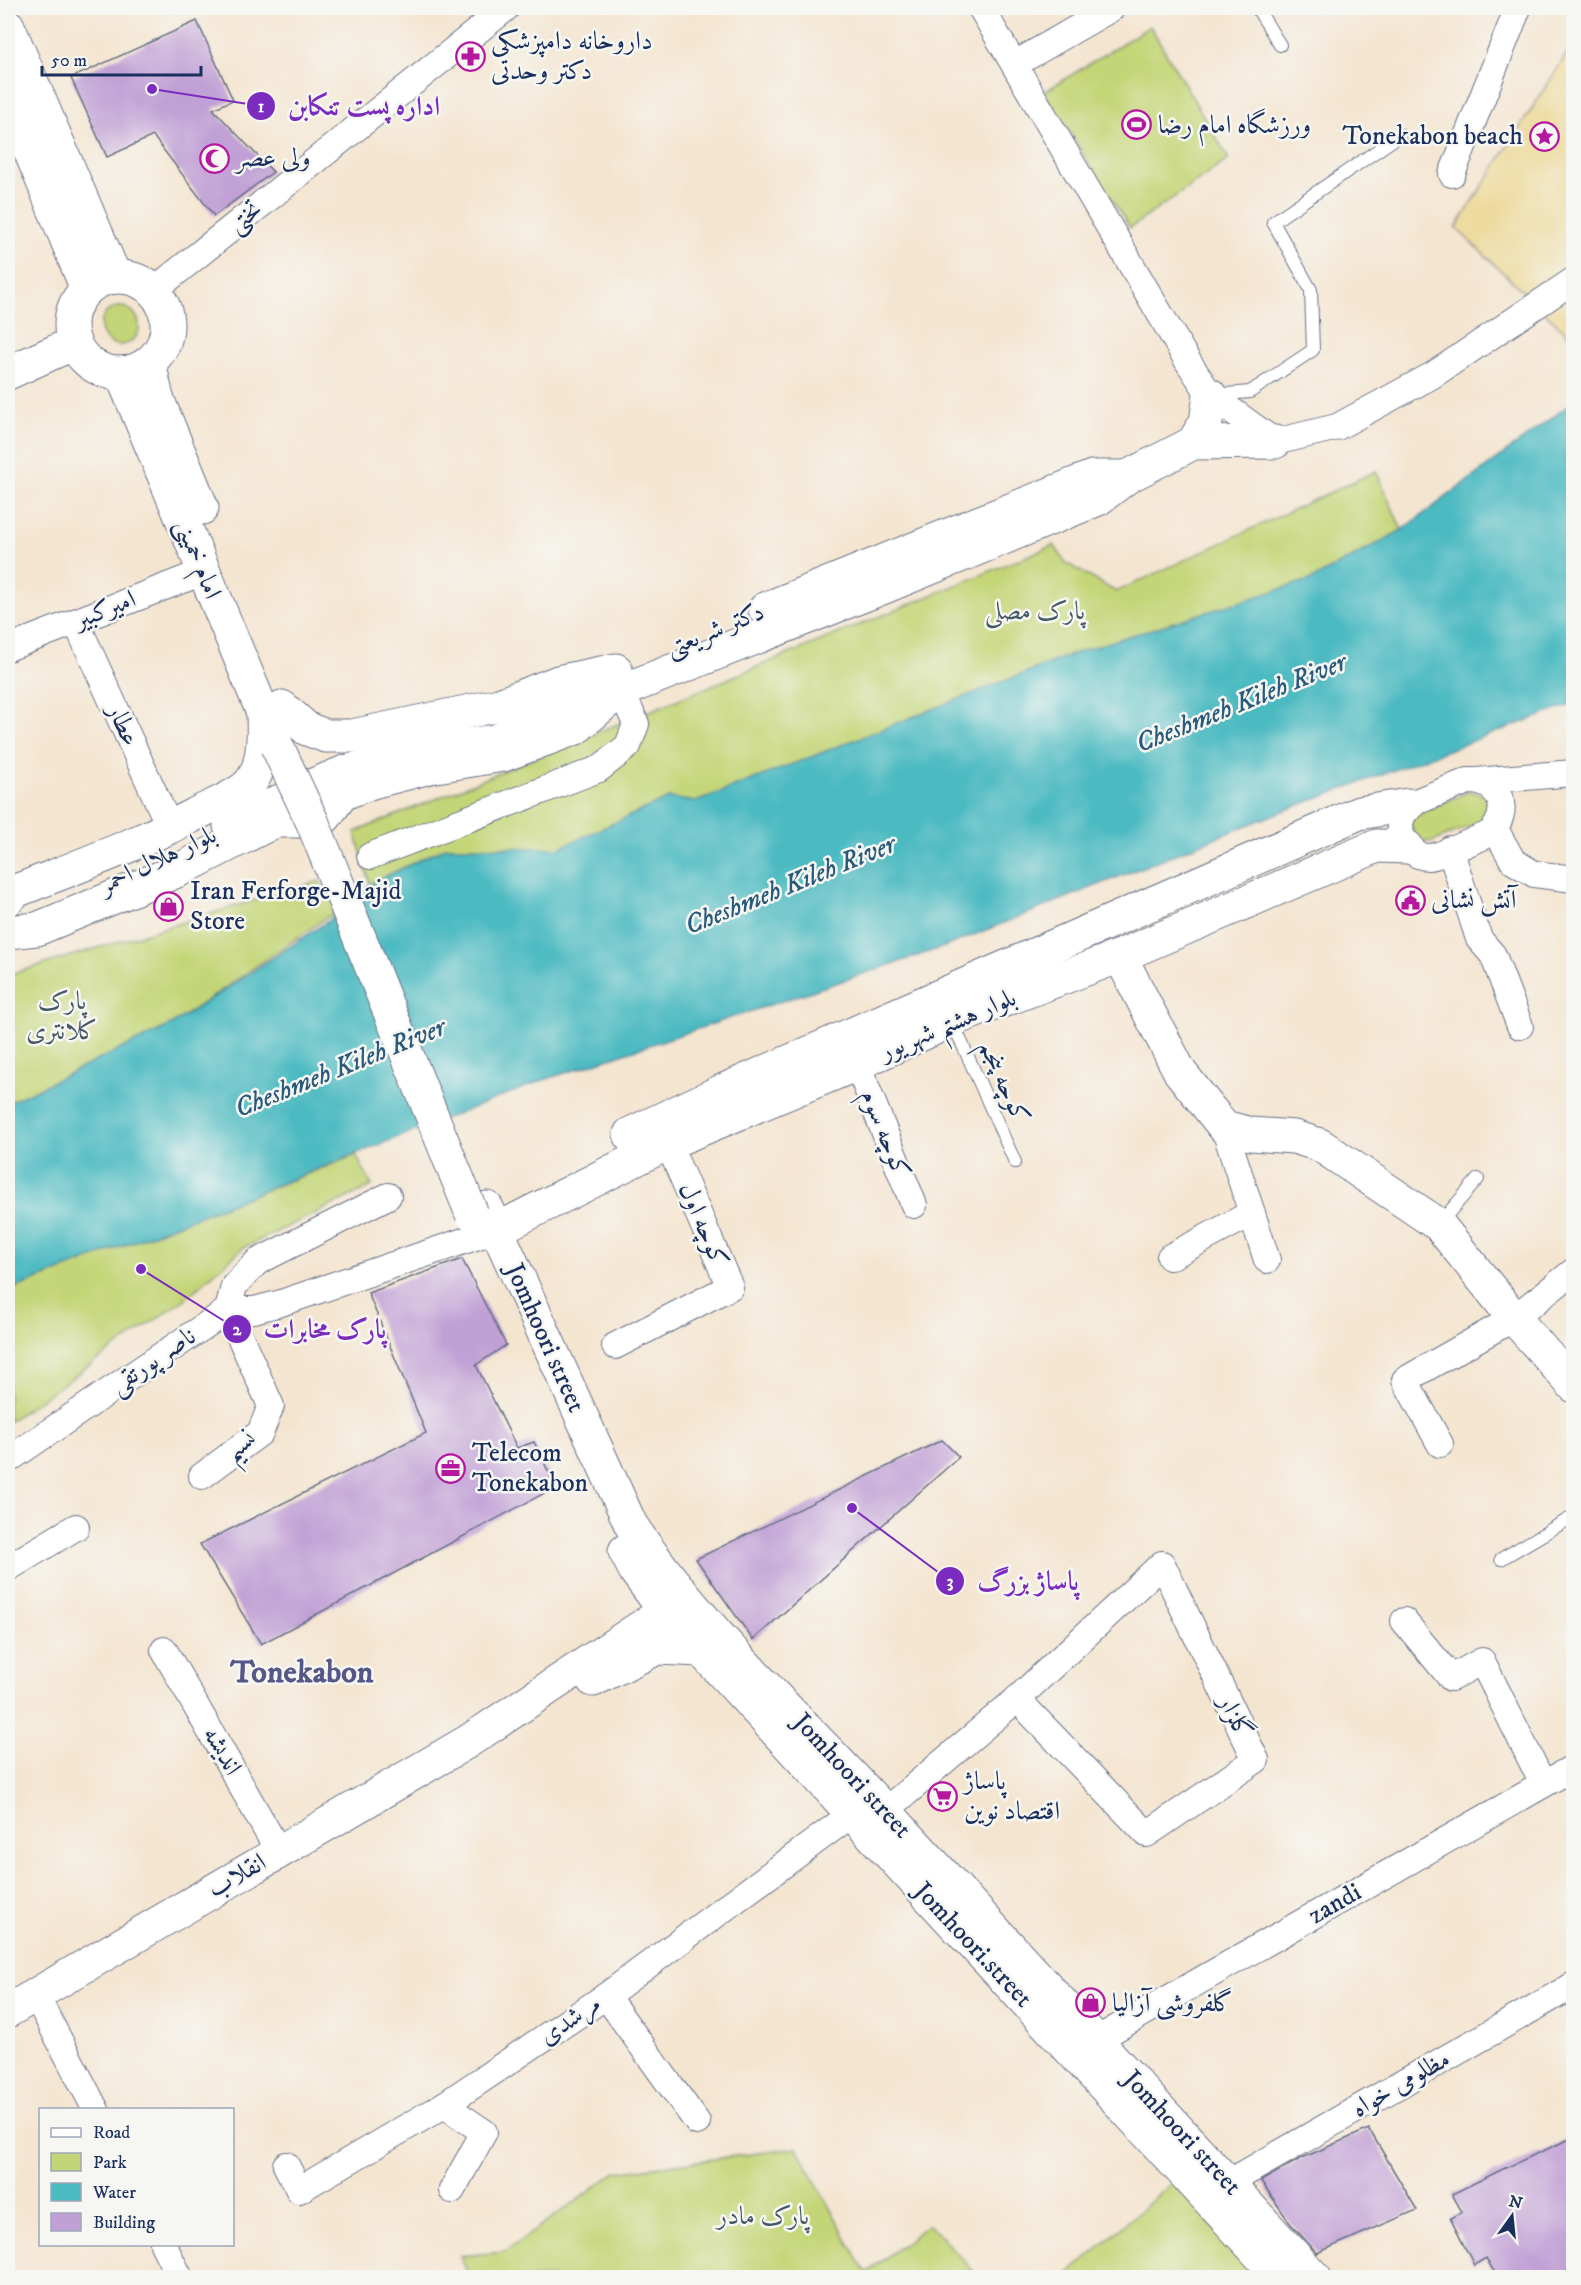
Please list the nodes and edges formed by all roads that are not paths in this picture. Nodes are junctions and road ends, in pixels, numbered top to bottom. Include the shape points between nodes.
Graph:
1 (506, 8) edge
2 (981, 8) edge
3 (1112, 8) edge
4 (1257, 8) edge
5 (1518, 8) edge
6 (8, 26) edge
7 (1280, 45) dead end
8 (1015, 64) junction
9 (8, 98) edge
10 (1400, 135) dead end
11 (1452, 174) dead end
12 (1574, 280) edge
13 (101, 283) junction
14 (153, 291) junction
15 (75, 343) junction
16 (135, 368) junction
17 (8, 373) edge
18 (1210, 395) junction
19 (1275, 442) junction
20 (1193, 443) junction
21 (203, 572) junction
22 (76, 622) junction
23 (8, 648) edge
24 (618, 680) junction
25 (272, 710) junction
26 (1574, 772) edge
27 (303, 781) junction
28 (1476, 781) junction
29 (1408, 805) junction
30 (318, 819) junction
31 (170, 828) junction
32 (1495, 829) junction
33 (1407, 847) junction
34 (1450, 849) junction
35 (370, 856) dead end
36 (1574, 879) edge
37 (8, 899) edge
38 (8, 909) edge
39 (8, 927) edge
40 (8, 932) edge
41 (1120, 956) junction
42 (952, 1020) junction
43 (1520, 1026) dead end
44 (857, 1064) junction
45 (1224, 1127) junction
46 (646, 1145) junction
47 (1015, 1162) dead end
48 (1478, 1179) dead end
49 (388, 1196) dead end
50 (914, 1204) dead end
51 (1252, 1213) junction
52 (485, 1222) junction
53 (1439, 1225) junction
54 (1170, 1257) dead end
55 (1267, 1260) dead end
56 (1574, 1271) edge
57 (228, 1310) junction
58 (1514, 1318) junction
59 (615, 1346) dead end
60 (1574, 1386) edge
61 (1440, 1444) dead end
62 (8, 1460) edge
63 (202, 1476) dead end
64 (1574, 1516) edge
65 (76, 1527) dead end
66 (1501, 1559) dead end
67 (8, 1569) edge
68 (675, 1604) junction
69 (1404, 1621) dead end
70 (164, 1650) dead end
71 (702, 1650) junction
72 (1017, 1699) junction
73 (467, 1742) junction
74 (1574, 1767) edge
75 (1544, 1784) junction
76 (885, 1811) junction
77 (852, 1815) junction
78 (279, 1852) junction
79 (1574, 1985) edge
80 (35, 1994) junction
81 (606, 1996) junction
82 (8, 2011) edge
83 (1096, 2040) junction
84 (444, 2105) junction
85 (95, 2108) edge
86 (697, 2122) dead end
87 (286, 2165) dead end
88 (1228, 2183) junction
89 (452, 2190) dead end
90 (165, 2246) edge
91 (180, 2277) edge
92 (1281, 2277) edge
93 (1315, 2277) edge

1 - 14 street, تختی
2 - 8 street
3 - 8 street
4 - 7 lane
5 - 11 street
6 - 13 main road
8 - 18 street
9 - 13 main road
10 - 18 lane via 1273,222 1311,290 1313,350 1251,392
12 - 19 street via 1433,375 1337,427
13 - 14 main road via 131,279
13 - 15 main road via 77,301 71,329
14 - 16 main road via 164,309 167,324 162,345
15 - 16 main road via 82,356 107,371
15 - 17 main road
16 - 21 main road, امام خمینی
16 - 25 main road, امام خمینی via 158,398
18 - 19 street
18 - 20 main road via 1206,422
19 - 20 main road, دکتر شریعتی
20 - 24 main road, دکتر شریعتی via 1127,477 1092,477 877,577
21 - 22 street, امیرکبیر
21 - 25 main road, امام خمینی
22 - 23 street, امیرکبیر
22 - 31 street, عطار
24 - 25 main road via 558,682 499,705 352,736 326,736
24 - 27 main road, دکتر شریعتی via 491,724 345,756
24 - 30 main road via 576,728 503,755 372,782 342,794
24 - 35 street via 636,724 628,746 600,769
25 - 30 main road, امام خمینی
25 - 31 main road via 260,762 248,784
26 - 28 street
27 - 38 main road, بلوار هلال احمر via 231,807 181,839
27 - 39 main road, بلوار هلال احمر via 186,849
28 - 29 street
28 - 32 street via 1489,785 1501,802 1502,816
29 - 33 street via 1400,826
29 - 46 main road, بلوار هشتم شهریور via 1359,813 724,1090
30 - 40 main road via 275,821 179,870 59,920 37,929
30 - 52 main road, Jomhoori street
31 - 37 main road via 16,891
32 - 34 street
32 - 36 street via 1513,861 1534,874
33 - 34 street via 1430,857
33 - 41 main road, بلوار هشتم شهریور via 1377,846
34 - 43 street via 1479,939 1493,955
41 - 42 main road, بلوار هشتم شهریور
41 - 45 main road via 1179,1072
42 - 44 main road, بلوار هشتم شهریور
42 - 47 lane, کوچه پنجم
44 - 46 main road, بلوار هشتم شهریور
44 - 50 street, کوچه سوم
45 - 51 street
45 - 53 main road via 1251,1134 1294,1137 1320,1145
46 - 52 main road, بلوار هشتم شهریور
46 - 59 street, کوچه اول via 730,1287
48 - 53 lane
49 - 57 street via 257,1262 234,1286
51 - 54 street
51 - 55 street
52 - 57 street via 281,1303 254,1310
52 - 68 main road, Jomhoori street via 612,1526 636,1572
53 - 58 main road
56 - 58 street
57 - 62 street, ناصر پورتقی
57 - 63 street, نسیم via 271,1406 260,1433
58 - 60 main road
58 - 61 street via 1405,1380
64 - 66 lane
65 - 67 street
68 - 71 main road, Jomhoori.street
68 - 73 main road, انقلاب
68 - 76 main road, Jomhoori street via 722,1639
69 - 75 street via 1451,1678 1482,1661
70 - 78 street, اندیشه
71 - 73 main road, انقلاب via 657,1648
71 - 77 main road, Jomhoori.street
72 - 72 street, گلزار via 1162,1564 1256,1760 1147,1834
72 - 76 street, گلزار
73 - 78 main road, انقلاب
74 - 75 street, zandi
75 - 83 street, zandi
76 - 83 main road, Jomhoori street
77 - 81 street, مرشدی
77 - 92 main road, Jomhoori.street
78 - 80 main road, انقلاب
79 - 88 street, مظلومی خواه
80 - 82 main road, انقلاب
80 - 85 street
81 - 84 street, مرشدی
81 - 86 street
83 - 88 main road, Jomhoori street
84 - 87 street, مرشدی via 298,2190
84 - 89 street via 484,2132
88 - 93 main road, Jomhoori street
90 - 91 street

